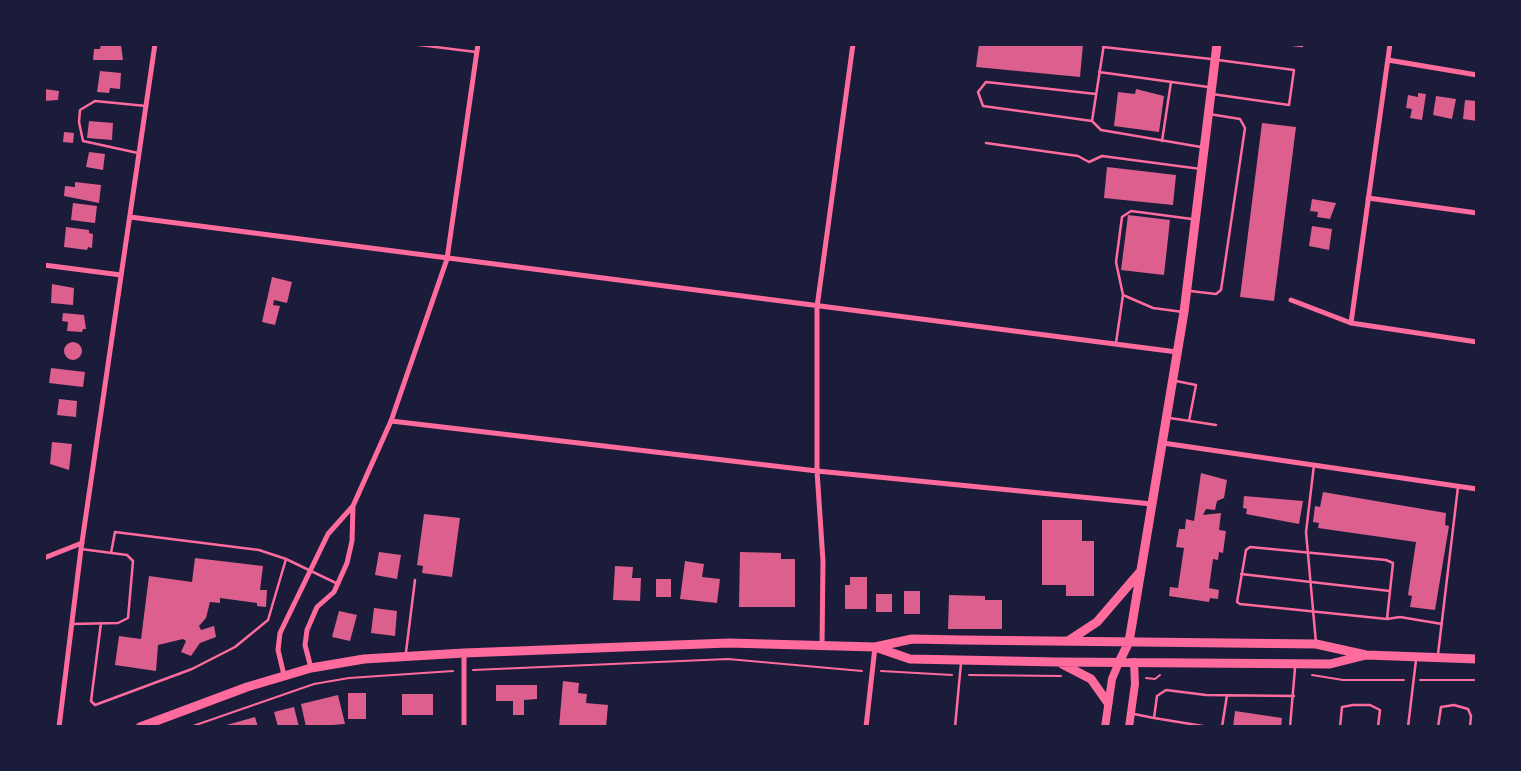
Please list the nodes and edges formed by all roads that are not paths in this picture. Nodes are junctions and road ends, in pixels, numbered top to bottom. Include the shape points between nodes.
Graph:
1 (155, 44) edge
2 (411, 44) edge
3 (478, 44) edge
4 (853, 44) edge
5 (1217, 44) edge
6 (1285, 44) edge
7 (1302, 44) edge
8 (1390, 44) edge
9 (1104, 45) edge
10 (476, 52) junction
11 (1215, 60) junction
12 (1388, 60) junction
13 (1099, 72) junction
14 (1477, 75) edge
15 (1171, 82) junction
16 (1211, 91) junction
17 (1096, 94) junction
18 (146, 106) junction
19 (1209, 114) junction
20 (1092, 121) junction
21 (1161, 141) junction
22 (986, 143) dead end
23 (1204, 148) junction
24 (139, 153) junction
25 (1202, 169) junction
26 (1368, 198) junction
27 (1477, 213) edge
28 (130, 217) junction
29 (1195, 220) junction
30 (447, 259) junction
31 (44, 265) edge
32 (121, 275) junction
33 (1187, 291) junction
34 (1123, 295) junction
35 (1291, 300) dead end
36 (817, 307) junction
37 (1184, 312) junction
38 (1351, 323) junction
39 (1477, 342) edge
40 (1116, 345) junction
41 (1177, 352) junction
42 (1172, 380) junction
43 (1167, 417) junction
44 (391, 421) junction
45 (1189, 421) junction
46 (1216, 425) dead end
47 (1163, 443) junction
48 (1314, 465) junction
49 (817, 471) junction
50 (1458, 486) junction
51 (1477, 489) edge
52 (1152, 504) junction
53 (353, 506) junction
54 (81, 546) junction
55 (1307, 552) junction
56 (111, 553) junction
57 (44, 558) edge
58 (286, 559) junction
59 (1142, 570) junction
60 (311, 572) junction
61 (1241, 574) junction
62 (415, 580) dead end
63 (1311, 581) junction
64 (338, 584) junction
65 (1390, 590) junction
66 (1314, 613) junction
67 (1387, 619) junction
68 (101, 623) junction
69 (71, 624) junction
70 (1442, 624) junction
71 (1068, 641) junction
72 (1129, 642) junction
73 (1316, 644) junction
74 (822, 646) junction
75 (876, 647) junction
76 (464, 653) junction
77 (1366, 655) junction
78 (407, 656) junction
79 (1416, 656) junction
80 (1438, 657) junction
81 (962, 659) junction
82 (1477, 659) edge
83 (1057, 662) junction
84 (1119, 662) junction
85 (1134, 662) junction
86 (1295, 664) junction
87 (311, 668) junction
88 (284, 675) junction
89 (1227, 695) junction
90 (1294, 696) junction
91 (1108, 703) junction
92 (1131, 713) junction
93 (1154, 718) junction
94 (60, 727) edge
95 (140, 727) edge
96 (464, 727) edge
97 (866, 727) edge
98 (955, 727) edge
99 (1105, 727) edge
100 (1129, 727) edge
101 (1209, 727) edge
102 (1222, 727) edge
103 (1290, 727) edge
104 (1340, 727) edge
105 (1378, 727) edge
106 (1408, 727) edge
107 (1438, 727) edge
108 (1470, 727) edge

1 - 18 street
2 - 10 lane
3 - 10 street
4 - 36 street
5 - 11 main road
6 - 7 lane
8 - 12 street
9 - 11 lane
9 - 13 lane
10 - 30 street
11 - 16 main road
11 - 16 lane via 1294,70 1289,106
12 - 14 street
12 - 26 street
13 - 15 lane
13 - 17 lane
15 - 16 lane
15 - 21 lane
16 - 19 main road
17 - 20 lane
17 - 20 lane via 986,82 978,92 983,106
18 - 24 street
18 - 24 lane via 95,100 80,110 83,141
19 - 23 main road
19 - 33 lane via 1240,119 1245,128 1221,290 1216,294
20 - 21 lane via 1101,130
21 - 23 lane
22 - 25 lane via 1078,156 1089,163 1102,156
23 - 25 main road
24 - 28 street
25 - 29 main road
26 - 27 street
26 - 38 street
28 - 30 street
28 - 32 street
29 - 33 main road
29 - 34 lane via 1131,211 1122,217 1116,262
30 - 36 street
30 - 44 street
31 - 32 street
32 - 54 street
33 - 37 main road
34 - 37 lane via 1153,308
34 - 40 lane
35 - 38 street
36 - 40 street
36 - 49 street
37 - 41 main road
38 - 39 street
40 - 41 street
41 - 42 main road
42 - 43 main road
42 - 45 lane via 1196,385
43 - 45 lane
43 - 47 main road
44 - 49 street
44 - 53 street
45 - 46 lane
47 - 48 street
47 - 52 main road
48 - 50 street
48 - 55 lane
49 - 52 street
49 - 74 street
50 - 51 street
50 - 70 lane
52 - 59 main road
53 - 60 street via 328,534
53 - 64 street via 352,541
54 - 56 lane
54 - 57 street
54 - 69 street
55 - 61 lane via 1250,547
55 - 63 lane
55 - 65 lane via 1393,563
56 - 58 lane via 115,532 259,550
56 - 68 lane via 127,555 133,561 128,618
58 - 60 lane
58 - 68 lane via 268,620 235,647 192,669 95,705 91,701
59 - 71 main road via 1106,614
59 - 72 main road
60 - 64 lane
60 - 88 street via 280,632 278,650
61 - 63 lane
61 - 66 lane via 1240,604
62 - 78 lane
63 - 65 lane
63 - 66 lane
64 - 87 street via 317,607 307,630 305,645
65 - 67 lane
66 - 67 lane
66 - 73 lane
67 - 70 lane
68 - 69 lane
69 - 94 street
70 - 80 lane
71 - 72 main road
71 - 75 main road via 912,639
72 - 73 main road
72 - 84 main road
72 - 85 main road
73 - 77 main road
74 - 75 main road
74 - 76 main road via 717,643
75 - 81 main road via 910,659
75 - 97 street
76 - 78 main road
76 - 96 street
77 - 79 main road
77 - 86 main road via 1340,663
78 - 87 main road
79 - 80 main road
79 - 106 lane
80 - 82 main road
81 - 83 main road
81 - 98 lane
83 - 84 main road
83 - 91 main road via 1091,679
84 - 85 main road
84 - 91 main road
85 - 86 main road
85 - 92 main road
86 - 90 lane
87 - 88 main road
88 - 95 main road
89 - 90 lane
89 - 93 lane via 1166,690 1157,696
89 - 102 lane
90 - 103 lane
91 - 99 main road
92 - 93 lane
92 - 100 main road
93 - 101 lane
104 - 105 lane via 1342,707 1370,705 1380,710
107 - 108 lane via 1441,707 1454,705 1468,709

